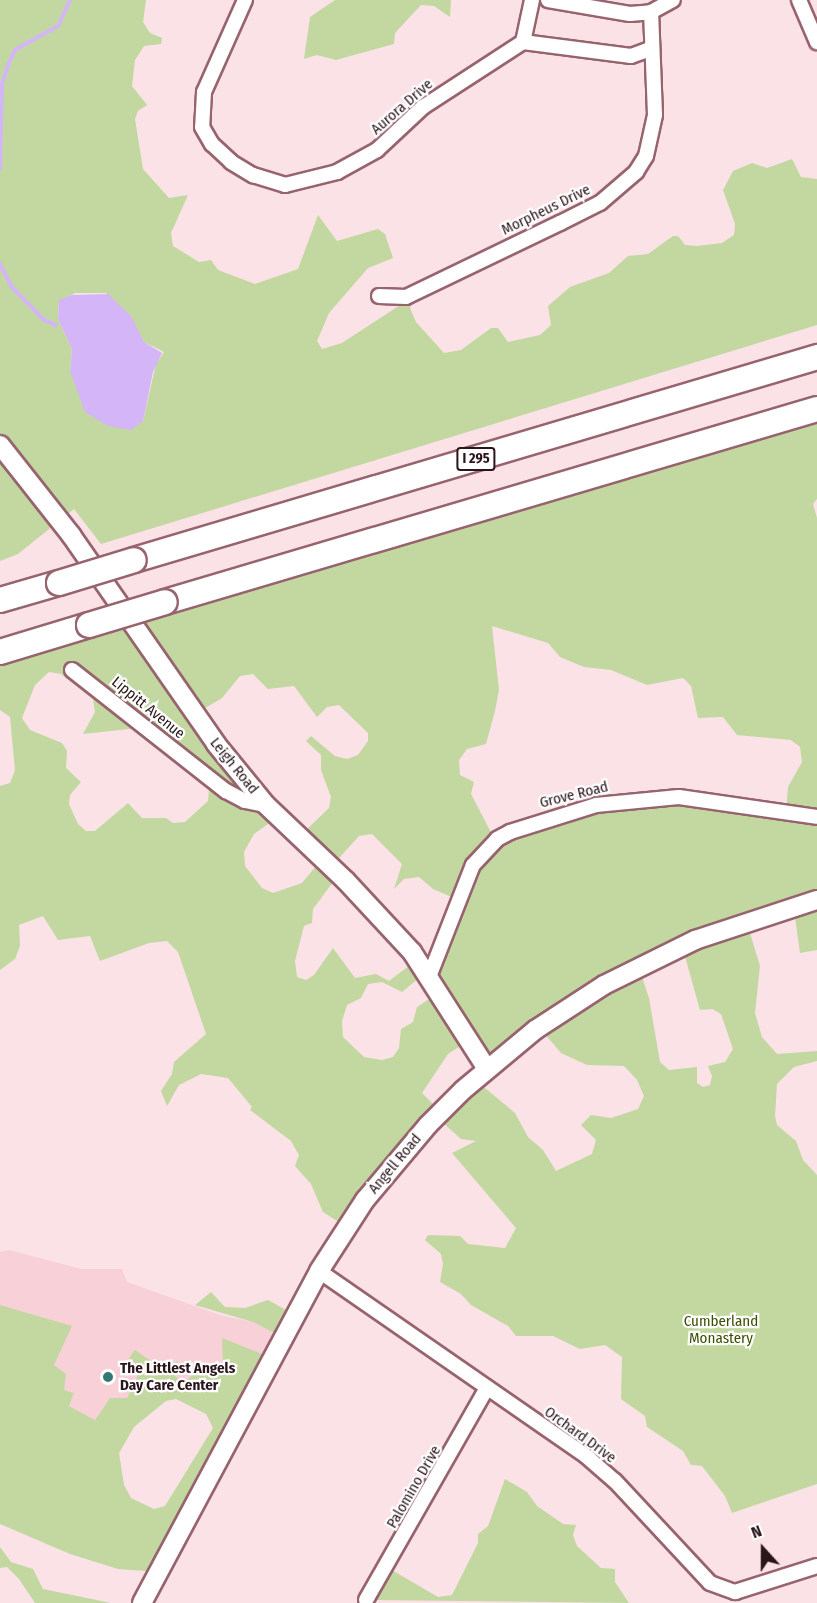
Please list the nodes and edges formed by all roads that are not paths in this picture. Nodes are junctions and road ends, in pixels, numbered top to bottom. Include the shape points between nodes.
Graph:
1 (245, 0) edge
2 (532, 0) edge
3 (548, 0) edge
4 (673, 0) edge
5 (799, 0) edge
6 (651, 12) junction
7 (523, 42) junction
8 (817, 42) edge
9 (651, 48) junction
10 (378, 296) dead end
11 (817, 357) edge
12 (817, 409) edge
13 (0, 446) edge
14 (0, 600) edge
15 (0, 651) edge
16 (72, 670) dead end
17 (266, 805) junction
18 (817, 817) edge
19 (817, 900) edge
20 (429, 977) junction
21 (487, 1069) junction
22 (319, 1271) junction
23 (486, 1390) junction
24 (817, 1566) edge
25 (366, 1600) dead end
26 (142, 1603) edge

1 - 7 street, Aurora Drive via 204,92 202,127 212,144 231,162 253,175 285,185 337,172 377,150 423,106
2 - 7 street
3 - 6 street via 630,14
4 - 6 street
5 - 8 street
6 - 9 street
7 - 9 street via 631,56
9 - 10 street, Morpheus Drive via 656,93 652,136 636,172 618,189 600,203 406,297
11 - 14 highway, I 295, bridge
12 - 15 highway, bridge
13 - 17 main road, Leigh Road via 71,536 216,744
16 - 17 street, Lippitt Avenue via 226,791 245,801
17 - 20 main road, Leigh Road via 346,881
18 - 20 street, Grove Road via 679,797 596,805 510,832 497,839 474,865
19 - 21 main road, Angell Road via 732,925 666,952 573,1004
20 - 21 main road, Leigh Road
21 - 22 main road, Angell Road via 396,1160
22 - 23 street, Orchard Drive
22 - 26 main road, Angell Road
23 - 24 street, Orchard Drive via 603,1469 695,1570 722,1590 752,1589
23 - 25 street, Palomino Drive

